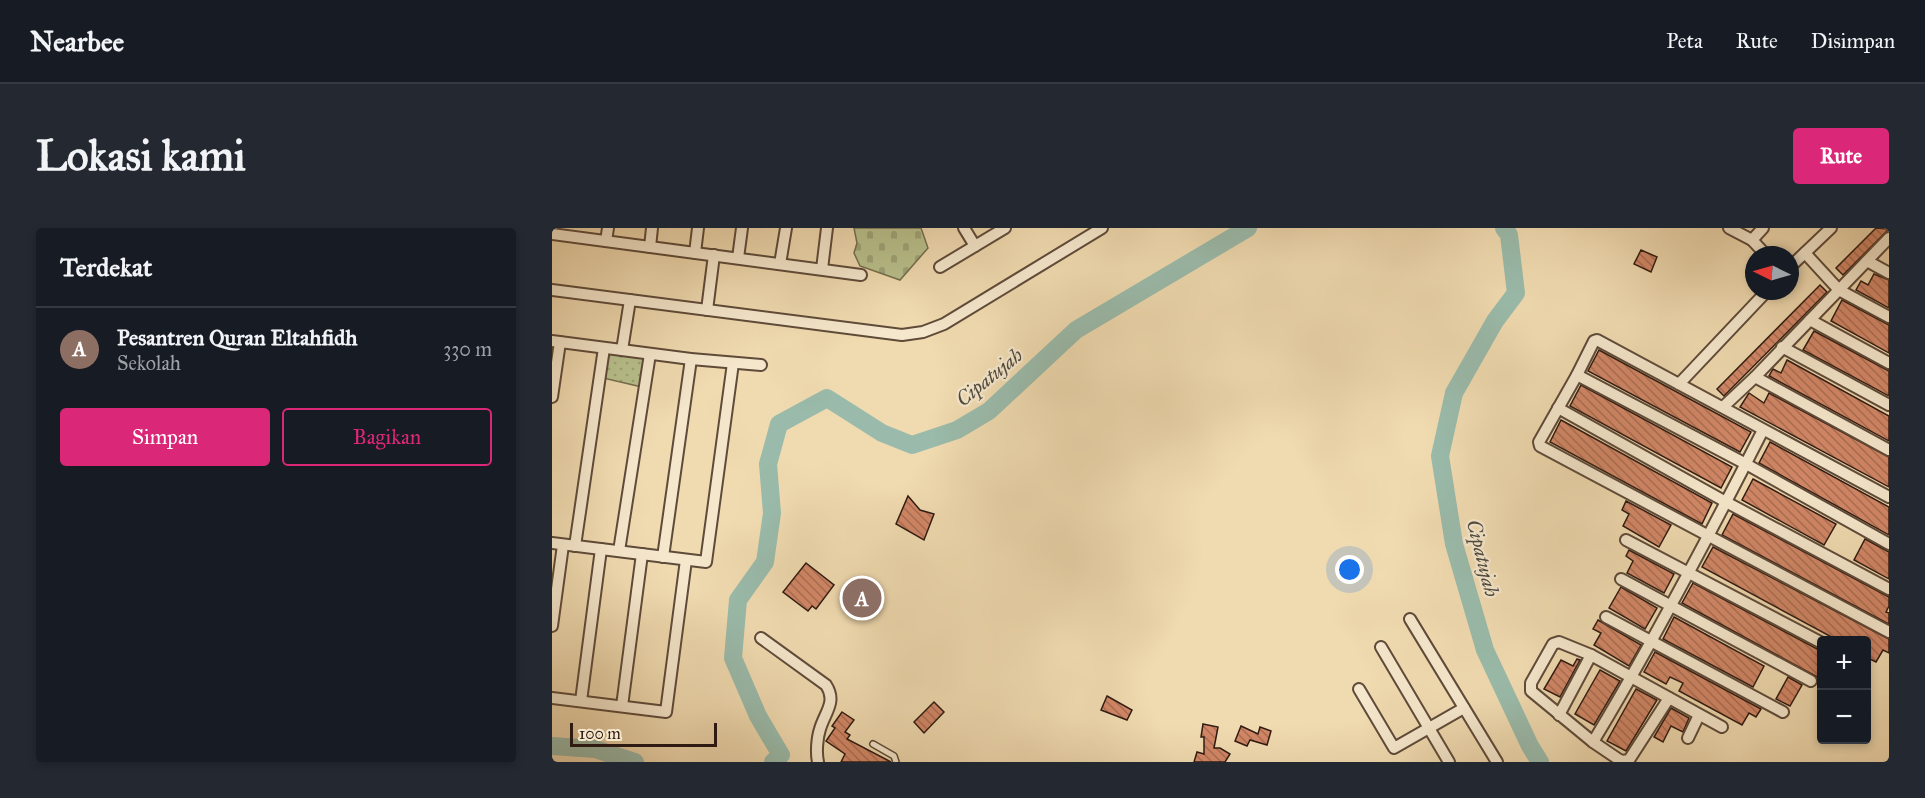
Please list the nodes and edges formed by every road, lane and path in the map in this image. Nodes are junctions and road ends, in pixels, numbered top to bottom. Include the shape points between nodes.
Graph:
1 (608, 228) edge
2 (652, 228) edge
3 (698, 228) edge
4 (742, 228) edge
5 (786, 228) edge
6 (827, 228) edge
7 (964, 228) edge
8 (1005, 228) edge
9 (1729, 228) edge
10 (1763, 228) edge
11 (1831, 228) edge
12 (1097, 229) edge
13 (559, 233) edge
14 (1889, 238) edge
15 (1752, 240) junction
16 (606, 241) junction
17 (975, 246) junction
18 (1758, 246) edge
19 (650, 247) junction
20 (695, 253) junction
21 (1805, 253) junction
22 (714, 255) junction
23 (738, 258) junction
24 (1799, 259) edge
25 (1867, 261) junction
26 (780, 264) junction
27 (940, 267) dead end
28 (822, 269) junction
29 (1889, 273) edge
30 (861, 275) dead end
31 (552, 290) edge
32 (1839, 290) junction
33 (630, 300) junction
34 (1758, 300) edge
35 (707, 310) junction
36 (1889, 317) edge
37 (1810, 320) junction
38 (556, 341) edge
39 (1782, 347) junction
40 (604, 348) junction
41 (622, 350) junction
42 (650, 354) junction
43 (691, 359) junction
44 (734, 363) junction
45 (1889, 363) edge
46 (761, 365) dead end
47 (1577, 375) junction
48 (1755, 377) junction
49 (1679, 384) junction
50 (552, 397) edge
51 (1889, 405) edge
52 (1723, 407) junction
53 (1558, 408) junction
54 (1763, 430) junction
55 (1889, 450) edge
56 (1746, 464) junction
57 (1889, 497) edge
58 (1726, 502) junction
59 (1708, 537) junction
60 (1626, 540) dead end
61 (558, 544) edge
62 (1889, 544) edge
63 (575, 546) junction
64 (601, 549) junction
65 (619, 551) junction
66 (642, 554) junction
67 (663, 557) junction
68 (686, 560) junction
69 (1688, 574) junction
70 (1621, 579) dead end
71 (1889, 589) edge
72 (1671, 606) junction
73 (1606, 617) dead end
74 (1410, 619) dead end
75 (552, 627) edge
76 (1889, 632) edge
77 (761, 638) dead end
78 (1650, 641) junction
79 (1817, 641) edge
80 (1381, 647) dead end
81 (1591, 655) junction
82 (1631, 678) junction
83 (1811, 681) dead end
84 (1359, 689) dead end
85 (552, 698) edge
86 (1669, 698) junction
87 (581, 701) junction
88 (622, 706) junction
89 (1464, 708) junction
90 (1783, 712) dead end
91 (1700, 715) junction
92 (1559, 716) junction
93 (1722, 727) dead end
94 (1429, 728) junction
95 (1688, 738) dead end
96 (1593, 742) junction
97 (873, 744) dead end
98 (818, 762) edge
99 (896, 762) edge
100 (1449, 762) edge
101 (1497, 762) edge

1 - 16 street
2 - 19 street
3 - 20 street
4 - 23 street
5 - 26 street
6 - 28 street
7 - 17 street
8 - 17 street
9 - 15 street
10 - 15 street
11 - 21 street
12 - 35 street via 944,324 923,332 902,335
13 - 16 street
14 - 25 street
15 - 18 street
16 - 19 street
17 - 27 street
19 - 20 street
20 - 22 street
21 - 24 street
21 - 32 street
22 - 23 street
22 - 35 street
23 - 26 street
25 - 29 street
25 - 32 street
26 - 28 street
28 - 30 street
31 - 33 street
32 - 36 street
32 - 37 street
33 - 35 street
33 - 41 street
34 - 49 street
37 - 39 street
37 - 45 street
38 - 40 street
38 - 50 street
39 - 48 street
39 - 51 street
40 - 41 street
40 - 63 street
41 - 42 street
42 - 43 street
42 - 65 street
43 - 44 street
43 - 67 street
44 - 46 street
44 - 68 street via 706,562
47 - 49 street via 1597,340
47 - 53 street
47 - 56 street
48 - 52 street
48 - 55 street
49 - 52 street
52 - 54 street
53 - 58 street
53 - 59 street via 1539,445
54 - 56 street
54 - 57 street
56 - 58 street
56 - 62 street
58 - 59 street
58 - 71 street
59 - 69 street
59 - 76 street
60 - 69 street
61 - 63 street
61 - 75 street
63 - 64 street
64 - 65 street
64 - 87 street
65 - 66 street
66 - 67 street
66 - 88 street
67 - 68 street
68 - 88 street via 666,712
69 - 72 street
69 - 79 street
70 - 72 street
72 - 78 street
72 - 83 street
73 - 78 street
74 - 89 street
77 - 98 street via 826,685 831,693 819,732
78 - 82 street
78 - 90 street
80 - 94 street
81 - 82 street
81 - 92 street
81 - 92 street via 1559,642 1551,646 1531,687 1533,694
82 - 86 street
82 - 96 street
84 - 94 street via 1394,748
85 - 87 street
86 - 91 street
86 - 96 street via 1626,762
87 - 88 street
89 - 94 street
89 - 101 street
91 - 93 street
91 - 95 street
92 - 96 street
94 - 100 street
97 - 99 lane via 894,756

